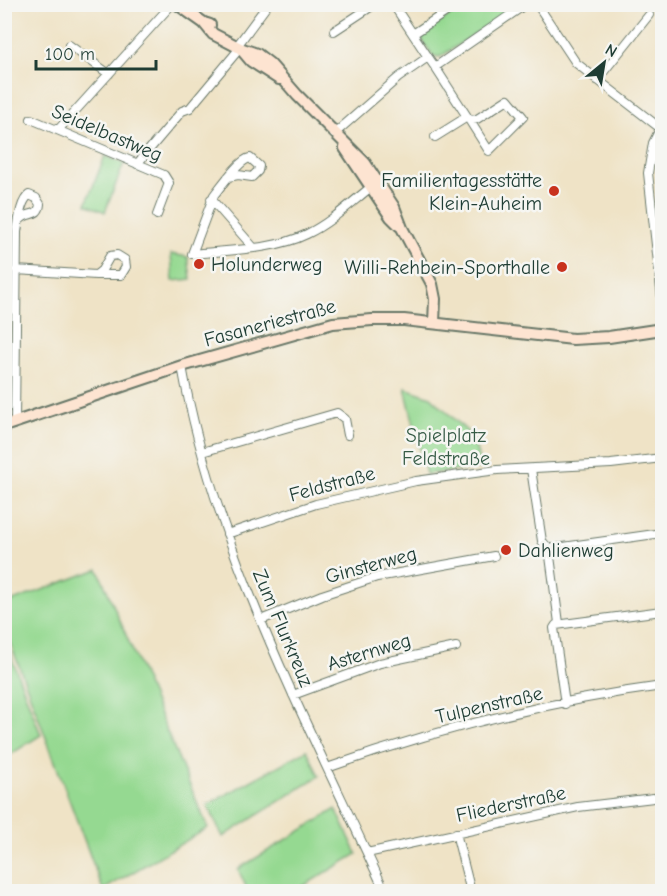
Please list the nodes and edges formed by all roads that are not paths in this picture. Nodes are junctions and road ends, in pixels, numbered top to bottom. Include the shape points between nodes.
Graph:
1 (171, 4) edge
2 (177, 4) edge
3 (267, 4) edge
4 (375, 4) edge
5 (393, 4) edge
6 (458, 4) edge
7 (526, 4) edge
8 (538, 5) edge
9 (649, 15) dead end
10 (334, 31) dead end
11 (413, 34) junction
12 (69, 45) dead end
13 (238, 47) junction
14 (428, 57) junction
15 (435, 67) junction
16 (109, 74) junction
17 (597, 80) junction
18 (468, 117) junction
19 (31, 119) dead end
20 (661, 127) edge
21 (58, 130) junction
22 (337, 137) junction
23 (435, 137) dead end
24 (137, 164) junction
25 (228, 177) dead end
26 (374, 185) junction
27 (211, 199) junction
28 (157, 215) dead end
29 (20, 220) dead end
30 (253, 247) junction
31 (16, 270) junction
32 (96, 274) dead end
33 (663, 299) edge
34 (434, 323) junction
35 (663, 329) edge
36 (182, 366) junction
37 (10, 424) edge
38 (348, 435) dead end
39 (202, 452) junction
40 (663, 458) edge
41 (531, 469) junction
42 (663, 533) edge
43 (226, 534) junction
44 (549, 549) junction
45 (494, 556) dead end
46 (663, 611) edge
47 (261, 620) junction
48 (559, 623) junction
49 (456, 647) dead end
50 (663, 686) edge
51 (293, 695) junction
52 (565, 704) junction
53 (327, 768) junction
54 (663, 797) edge
55 (456, 833) junction
56 (367, 853) junction
57 (385, 891) edge
58 (471, 891) edge

1 - 16 street
2 - 13 street via 228,35
3 - 13 street
4 - 10 street
5 - 11 street
6 - 11 street
7 - 15 street
8 - 17 street via 572,58
9 - 17 street
11 - 14 street
12 - 16 street
13 - 22 street via 270,64
13 - 24 street via 190,108 182,111
14 - 15 street
14 - 22 street via 398,78
15 - 18 street
16 - 21 street
17 - 20 street
18 - 18 street via 489,151 523,117 508,99 477,119
18 - 23 street
19 - 21 street, Seidelbastweg
20 - 33 street via 648,173
21 - 24 street, Seidelbastweg
22 - 26 street
24 - 28 street, Seidelbastweg via 164,175 169,183
25 - 27 street
26 - 30 street via 309,233
26 - 34 street via 432,284
27 - 30 street
27 - 30 street via 192,254
29 - 31 street
31 - 32 street
31 - 37 street
34 - 35 street, Fasaneriestraße via 573,339
34 - 36 street, Fasaneriestraße via 333,323
36 - 37 street, Fasaneriestraße
36 - 39 street, Zum Flurkreuz
38 - 39 street via 345,419 337,413
39 - 43 street, Zum Flurkreuz
40 - 41 street, Feldstraße
41 - 43 street, Feldstraße via 452,476 362,492
41 - 44 street via 543,541
42 - 44 street
43 - 47 street, Zum Flurkreuz
44 - 48 street
45 - 47 street, Ginsterweg via 369,580
46 - 48 street
47 - 51 street, Zum Flurkreuz
48 - 52 street via 554,628
49 - 51 street, Asternweg via 380,663
50 - 52 street, Tulpenstraße
51 - 53 street, Zum Flurkreuz
52 - 53 street, Tulpenstraße via 427,736
53 - 56 street, Zum Flurkreuz
54 - 55 street, Fliederstraße via 578,807
55 - 56 street, Fliederstraße
55 - 58 street
56 - 57 street, Zum Flurkreuz

